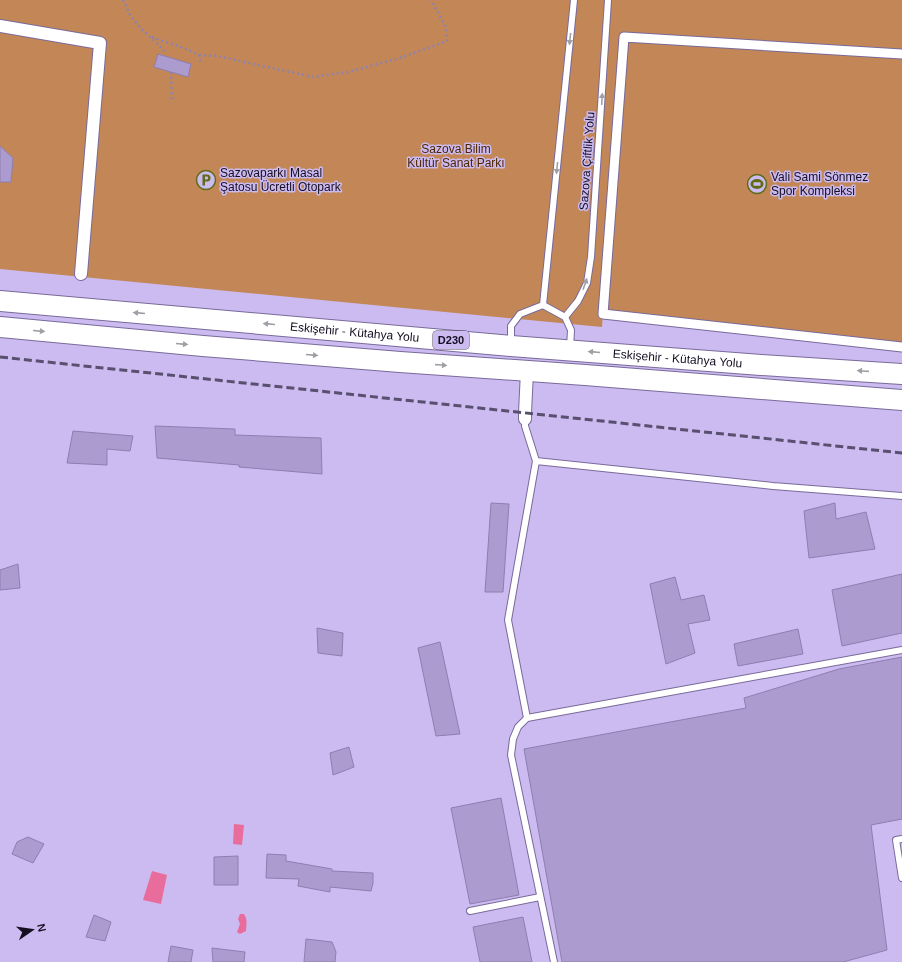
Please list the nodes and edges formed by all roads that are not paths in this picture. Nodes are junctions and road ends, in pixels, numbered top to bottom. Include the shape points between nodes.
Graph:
1 (574, 0) edge
2 (608, 0) edge
3 (0, 26) edge
4 (902, 54) edge
5 (81, 274) dead end
6 (0, 301) edge
7 (542, 305) junction
8 (565, 317) junction
9 (0, 327) edge
10 (511, 346) junction
11 (902, 347) edge
12 (570, 350) junction
13 (527, 372) junction
14 (902, 374) edge
15 (902, 400) edge
16 (525, 419) joint
17 (536, 461) junction
18 (902, 496) edge
19 (902, 650) edge
20 (527, 718) junction
21 (902, 838) edge
22 (902, 878) edge
23 (540, 897) junction
24 (470, 911) dead end
25 (554, 962) edge

1 -> 7 lane
8 -> 2 lane, Sazova Çiftlik Yolu via 578,302 587,283 591,257
3 - 5 street via 100,43
4 - 11 street via 624,37 603,314
10 -> 6 highway, Eskişehir - Kütahya Yolu / D230
7 - 8 lane
7 - 10 lane via 520,314 511,326
8 - 12 lane via 571,330
9 -> 13 highway, Eskişehir - Kütahya Yolu / D230
10 - 12 highway, Eskişehir - Kütahya Yolu / D230
14 -> 12 highway, Eskişehir - Kütahya Yolu / D230
13 - 15 highway, Eskişehir - Kütahya Yolu / D230
13 - 16 street
16 - 17 lane
17 - 18 lane via 773,486
17 - 20 lane via 508,620
19 - 20 lane
20 - 23 lane via 518,727 511,755
21 - 22 lane via 896,840
23 - 24 lane
23 - 25 lane

